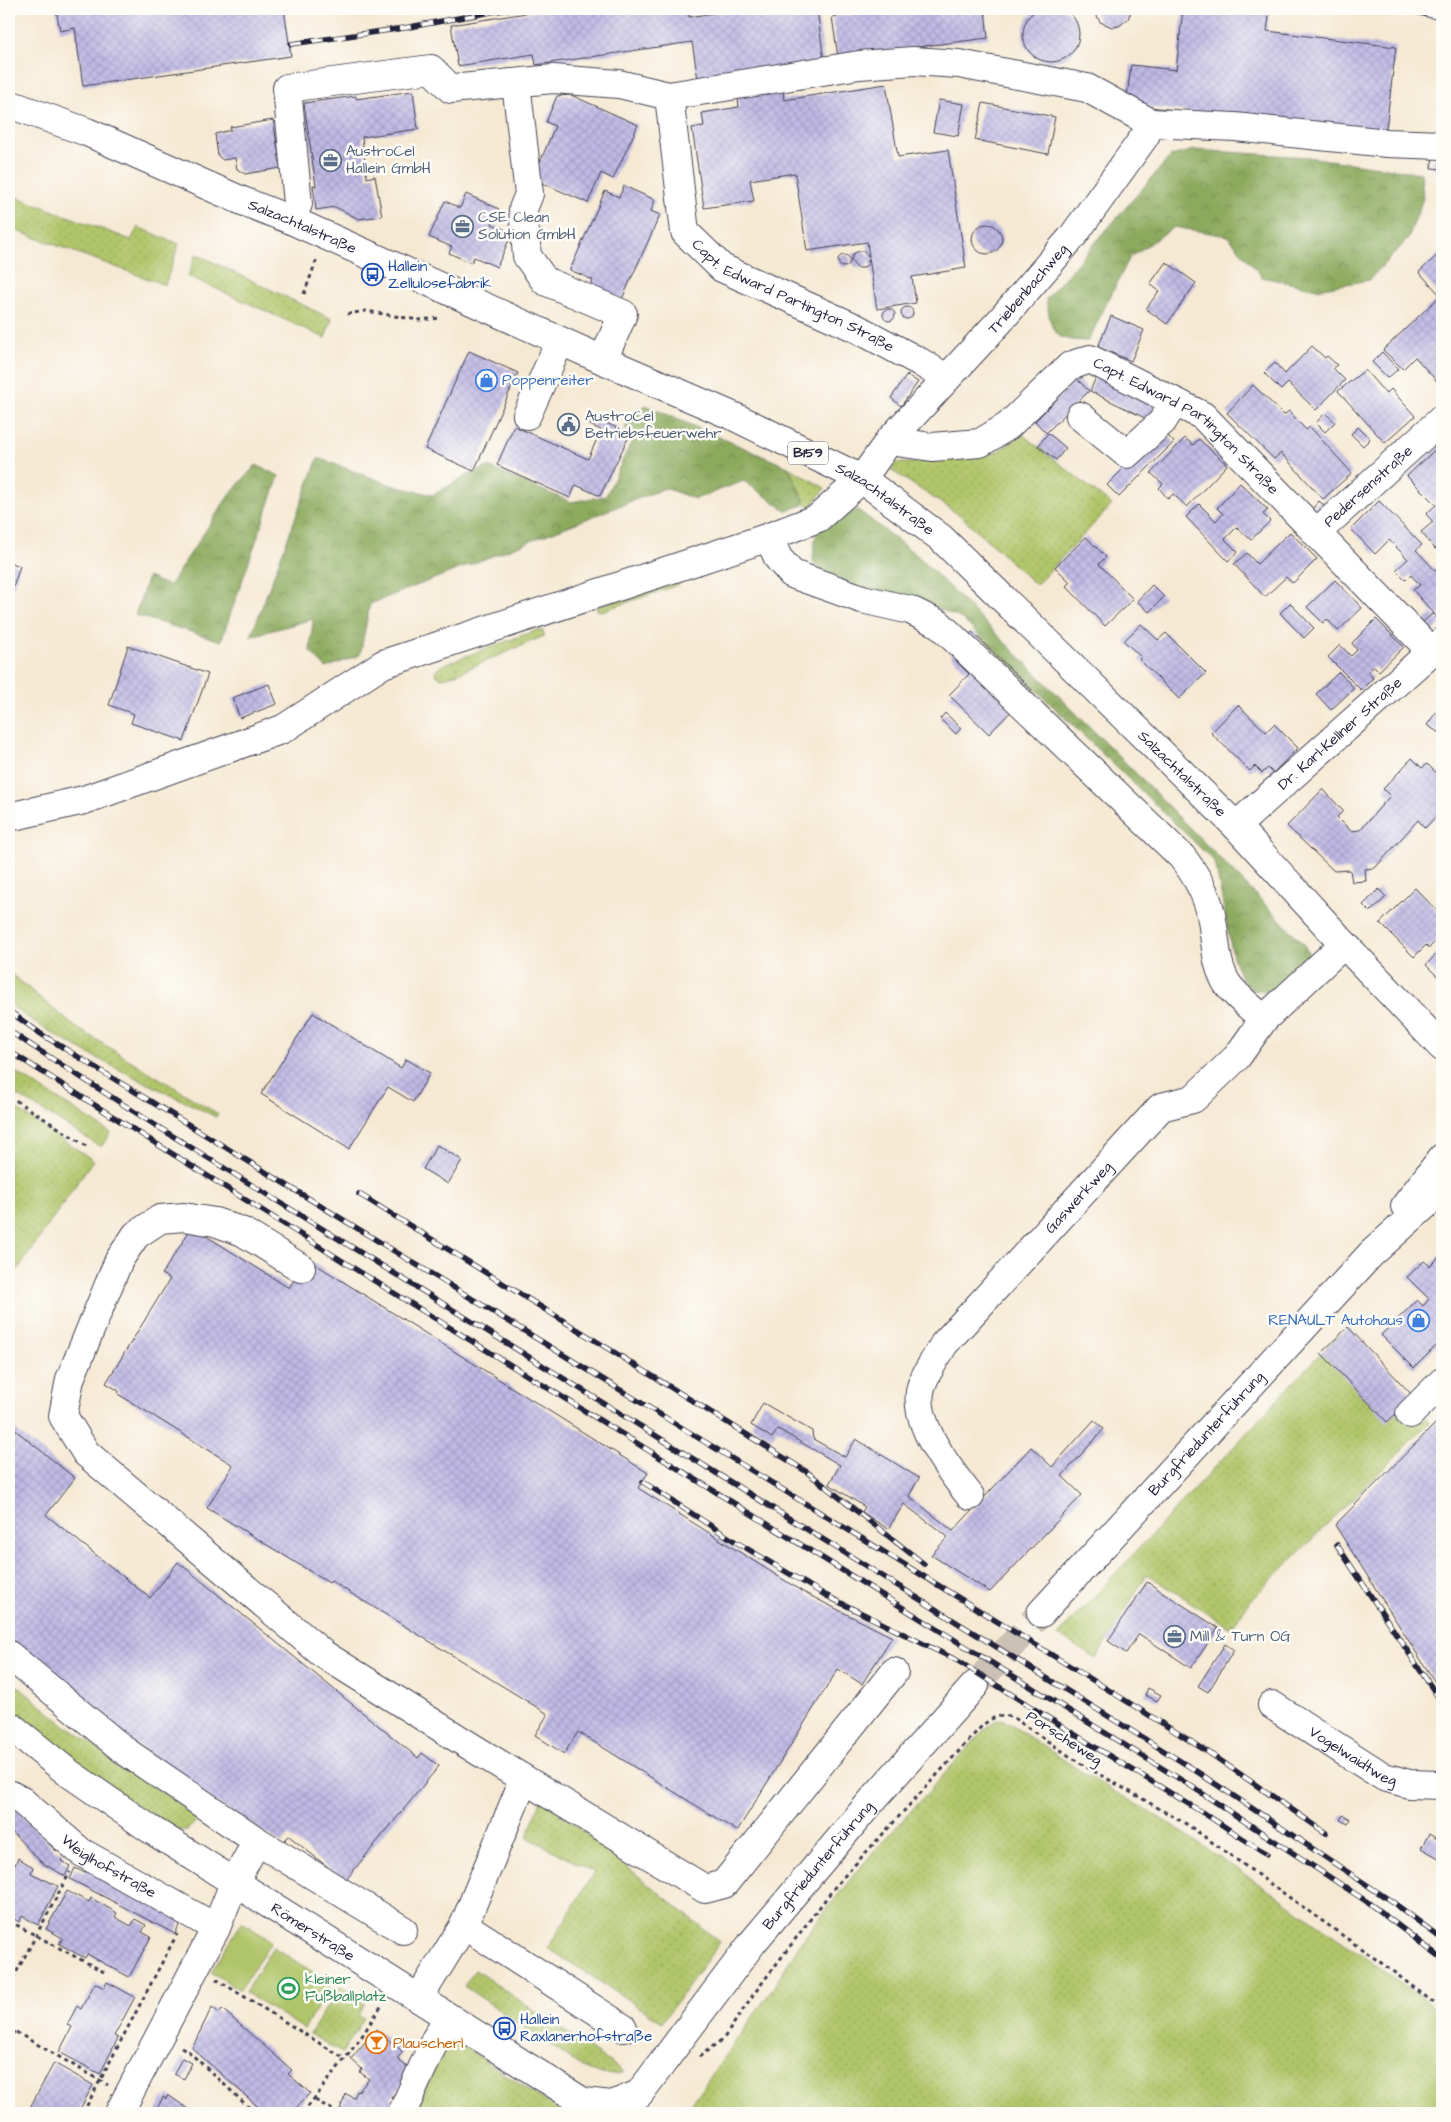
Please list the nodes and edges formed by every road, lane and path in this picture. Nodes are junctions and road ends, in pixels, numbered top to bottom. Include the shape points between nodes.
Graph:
1 (516, 83) junction
2 (669, 96) junction
3 (9, 104) edge
4 (1151, 122) junction
5 (1442, 145) edge
6 (302, 224) junction
7 (304, 294) dead end
8 (347, 314) dead end
9 (442, 318) dead end
10 (560, 341) junction
11 (603, 360) junction
12 (946, 378) junction
13 (1175, 402) junction
14 (527, 415) dead end
15 (1080, 416) dead end
16 (1442, 419) edge
17 (889, 441) junction
18 (862, 479) junction
19 (1316, 533) junction
20 (769, 537) junction
21 (1437, 647) edge
22 (9, 817) edge
23 (1236, 826) junction
24 (1344, 944) junction
25 (1264, 1019) junction
26 (1442, 1047) edge
27 (9, 1096) edge
28 (88, 1147) dead end
29 (1442, 1158) edge
30 (1442, 1190) edge
31 (1370, 1254) junction
32 (301, 1268) dead end
33 (1442, 1382) edge
34 (1410, 1414) dead end
35 (970, 1496) dead end
36 (1041, 1613) tunnel mouth
37 (9, 1655) edge
38 (894, 1672) dead end
39 (975, 1685) tunnel mouth
40 (1272, 1705) dead end
41 (9, 1725) edge
42 (524, 1779) junction
43 (1442, 1785) edge
44 (9, 1794) edge
45 (257, 1841) junction
46 (81, 1852) junction
47 (235, 1881) junction
48 (188, 1912) junction
49 (9, 1921) edge
50 (464, 1925) junction
51 (216, 1928) junction
52 (403, 1930) dead end
53 (36, 1935) junction
54 (196, 1967) junction
55 (104, 1972) dead end
56 (396, 1983) junction
57 (9, 1986) edge
58 (419, 1998) junction
59 (1442, 2009) edge
60 (448, 2017) junction
61 (9, 2028) edge
62 (623, 2028) dead end
63 (14, 2031) junction
64 (160, 2036) junction
65 (9, 2042) edge
66 (670, 2054) junction
67 (345, 2059) junction
68 (100, 2081) junction
69 (315, 2100) junction
70 (124, 2105) edge
71 (83, 2113) edge
72 (255, 2113) edge
73 (303, 2113) edge
74 (338, 2113) edge
75 (402, 2113) edge

1 - 2 street via 553,79 619,84
1 - 6 street via 450,89 431,69 287,88
1 - 11 street via 529,194 523,209 527,256 545,281 623,314
2 - 4 street via 859,65 913,61 950,63 1087,88
2 - 12 street, Capt. Edward Partington Straße via 685,232 722,268 856,328
3 - 6 street, Salzachtalstraße / B159 via 87,132
4 - 5 street
4 - 12 street, Triebenbachweg via 1145,136 1073,236
6 - 7 path via 306,246 319,254
6 - 10 street, Salzachtalstraße / B159
8 - 9 path via 366,311 418,320
10 - 11 street, Salzachtalstraße / B159
10 - 14 street
11 - 18 street, Salzachtalstraße / B159 via 735,416
12 - 17 street, Triebenbachweg
13 - 15 street via 1162,422 1127,454
13 - 17 street, Capt. Edward Partington Straße via 1090,359 1070,366 1008,426 980,443 932,446
13 - 19 street, Capt. Edward Partington Straße via 1202,416
16 - 19 street, Pedersenstraße
17 - 18 street
18 - 20 street via 818,518
18 - 23 street, Salzachtalstraße / B159 via 941,538
19 - 21 street, Capt. Edward Partington Straße
20 - 22 street via 383,664 283,729 84,800
20 - 25 street via 778,558 792,574 862,599 910,610 939,624 1182,856 1196,876 1208,904 1220,967 1228,984
21 - 23 street, Dr. Karl-Kellner Straße
23 - 24 street, Salzachtalstraße / B159
24 - 25 street, Gaswerkweg
24 - 26 street, Salzachtalstraße / B159
25 - 35 street, Gaswerkweg via 1237,1056 1193,1099 1161,1107 944,1344 921,1385 920,1404 928,1434
27 - 28 path
29 - 31 street, Burgfriedunterführung
30 - 31 street, Burgfriedunterführung
31 - 36 street, Burgfriedunterführung
32 - 42 street via 243,1232 215,1222 184,1217 160,1219 136,1235 119,1260 70,1379 64,1416 86,1453 323,1654
33 - 34 street
37 - 45 street via 125,1751
38 - 42 street via 724,1884 705,1889
39 - 66 street, Burgfriedunterführung via 753,1942
40 - 43 street, Vogelwaidtweg via 1384,1776 1409,1784
41 - 47 street, Römerstraße via 66,1771 150,1829
42 - 50 street
44 - 46 street, Weiglhofstraße via 22,1801
45 - 47 street
45 - 52 street
46 - 48 street, Weiglhofstraße
46 - 53 path
47 - 51 street
47 - 56 street, Römerstraße
48 - 51 street, Weiglhofstraße
48 - 68 path
49 - 53 path
50 - 58 street
50 - 62 street
51 - 54 street
53 - 55 path
53 - 57 path
54 - 64 street
54 - 67 path
56 - 58 street, Römerstraße
56 - 67 path
58 - 60 street, Römerstraße
59 - 66 path, Porscheweg via 1188,1825 1078,1762 1011,1716 999,1715 980,1728 837,1884 724,2038 700,2057
60 - 66 street, Römerstraße via 583,2102 612,2105 639,2094
60 - 75 street
61 - 63 path
63 - 65 path
63 - 68 path
64 - 70 street
64 - 72 path via 187,2050
67 - 69 path
68 - 70 path
68 - 71 path
69 - 73 path
69 - 74 path

